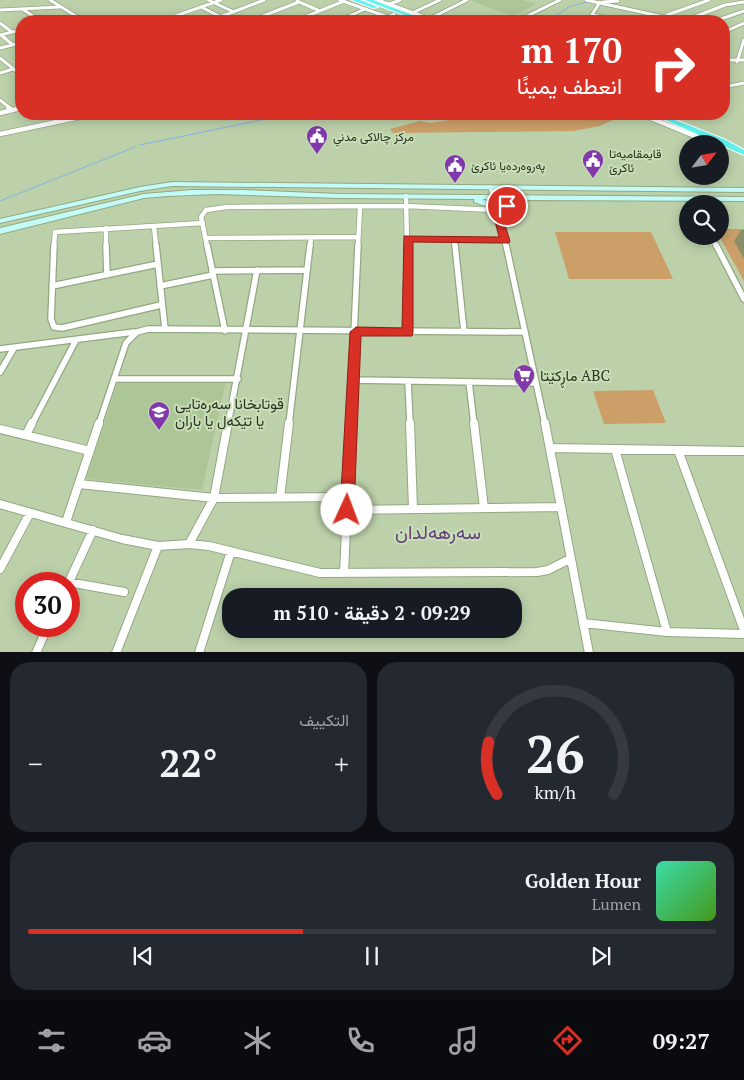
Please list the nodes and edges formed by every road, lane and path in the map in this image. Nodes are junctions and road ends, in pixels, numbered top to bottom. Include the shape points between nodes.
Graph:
1 (50, 0) edge
2 (208, 0) edge
3 (220, 0) edge
4 (250, 0) edge
5 (264, 0) edge
6 (355, 0) edge
7 (368, 0) edge
8 (378, 0) edge
9 (400, 0) edge
10 (440, 0) edge
11 (467, 0) edge
12 (560, 0) edge
13 (586, 0) edge
14 (709, 0) edge
15 (297, 1) edge
16 (342, 1) edge
17 (618, 1) dead end
18 (214, 2) junction
19 (600, 2) edge
20 (744, 2) edge
21 (257, 3) junction
22 (433, 3) junction
23 (390, 4) junction
24 (60, 7) junction
25 (201, 7) junction
26 (22, 9) junction
27 (365, 9) junction
28 (449, 9) junction
29 (0, 10) edge
30 (320, 10) junction
31 (744, 11) edge
32 (234, 12) junction
33 (708, 12) junction
34 (412, 13) junction
35 (32, 15) edge
36 (74, 15) edge
37 (178, 15) edge
38 (216, 15) edge
39 (226, 15) edge
40 (264, 15) edge
41 (309, 15) edge
42 (352, 15) edge
43 (387, 15) edge
44 (389, 15) edge
45 (412, 15) edge
46 (416, 15) edge
47 (437, 15) edge
48 (529, 15) edge
49 (592, 15) edge
50 (655, 15) edge
51 (669, 15) edge
52 (700, 15) edge
53 (716, 15) edge
54 (730, 16) edge
55 (744, 23) edge
56 (0, 24) edge
57 (739, 25) junction
58 (744, 27) edge
59 (730, 29) edge
60 (15, 31) edge
61 (12, 32) junction
62 (0, 35) edge
63 (744, 40) edge
64 (13, 45) joint
65 (0, 48) edge
66 (0, 58) edge
67 (744, 60) edge
68 (730, 61) edge
69 (737, 62) junction
70 (744, 66) edge
71 (13, 69) joint
72 (0, 72) edge
73 (744, 84) edge
74 (730, 85) edge
75 (0, 100) edge
76 (15, 109) edge
77 (12, 110) junction
78 (0, 113) edge
79 (66, 120) edge
80 (656, 120) edge
81 (669, 120) edge
82 (685, 120) edge
83 (0, 134) edge
84 (692, 135) edge
85 (744, 145) edge
86 (730, 146) joint
87 (744, 153) edge
88 (330, 187) junction
89 (494, 188) junction
90 (651, 189) junction
91 (744, 190) edge
92 (330, 196) junction
93 (406, 196) junction
94 (462, 197) junction
95 (497, 197) junction
96 (523, 197) junction
97 (656, 198) junction
98 (744, 199) edge
99 (679, 200) edge
100 (729, 200) edge
101 (406, 206) junction
102 (360, 207) junction
103 (498, 209) junction
104 (0, 221) edge
105 (203, 223) junction
106 (154, 226) junction
107 (106, 228) junction
108 (0, 231) edge
109 (358, 237) junction
110 (206, 238) junction
111 (311, 238) junction
112 (408, 239) junction
113 (454, 239) junction
114 (506, 241) junction
115 (715, 245) edge
116 (158, 264) junction
117 (258, 270) junction
118 (306, 270) junction
119 (213, 273) junction
120 (107, 275) junction
121 (52, 286) junction
122 (160, 286) junction
123 (744, 299) edge
124 (161, 305) junction
125 (165, 329) junction
126 (225, 331) junction
127 (247, 331) junction
128 (301, 331) junction
129 (136, 332) junction
130 (356, 332) junction
131 (408, 332) junction
132 (464, 332) junction
133 (525, 332) junction
134 (76, 340) junction
135 (14, 348) junction
136 (0, 349) edge
137 (0, 372) edge
138 (238, 378) junction
139 (114, 379) junction
140 (353, 380) junction
141 (408, 381) junction
142 (469, 382) junction
143 (535, 383) junction
144 (0, 429) edge
145 (26, 435) junction
146 (550, 448) junction
147 (615, 449) junction
148 (678, 450) junction
149 (90, 451) junction
150 (744, 451) edge
151 (79, 484) junction
152 (347, 497) junction
153 (214, 498) junction
154 (280, 498) junction
155 (0, 504) edge
156 (560, 507) junction
157 (484, 508) junction
158 (412, 509) junction
159 (347, 510) junction
160 (30, 513) junction
161 (66, 522) junction
162 (93, 530) junction
163 (190, 544) junction
164 (158, 546) junction
165 (231, 551) junction
166 (570, 559) junction
167 (0, 569) edge
168 (73, 572) edge
169 (344, 574) junction
170 (80, 585) edge
171 (124, 592) dead end
172 (583, 623) junction
173 (744, 630) edge
174 (666, 632) junction
175 (744, 634) edge
176 (43, 637) edge
177 (36, 652) edge
178 (116, 652) edge
179 (199, 652) edge
180 (589, 652) edge

1 - 24 street
2 - 18 street
3 - 18 street
4 - 21 street
5 - 21 street
6 - 44 highway
7 - 45 highway
8 - 23 street
9 - 23 street
10 - 22 street
11 - 28 street
12 - 48 street
13 - 19 street
14 - 51 street
15 - 30 street
15 - 40 street
16 - 27 street
16 - 30 street
17 - 19 street
18 - 25 street
18 - 32 street
19 - 49 street
19 - 50 street
20 - 33 street
21 - 32 street
22 - 28 street
22 - 34 street
23 - 34 street
24 - 26 street
24 - 36 street
25 - 37 street
25 - 38 street
26 - 29 street
26 - 35 street
27 - 42 street
27 - 43 street
28 - 47 street
30 - 41 street
31 - 54 street
32 - 39 street
33 - 52 street
33 - 53 street
34 - 46 street
55 - 57 street
56 - 61 street
57 - 58 street
57 - 59 street
60 - 61 street
61 - 62 street
62 - 64 street
63 - 69 street
64 - 65 street
66 - 71 street
67 - 69 street
68 - 69 street
69 - 70 street
71 - 72 street
73 - 74 street
75 - 77 street
76 - 77 street
77 - 78 street
79 - 83 street
80 - 84 street
81 - 86 highway
82 - 85 highway
86 - 87 highway
88 - 89 main road
88 - 92 main road
88 - 104 main road via 160,185
89 - 90 main road
89 - 95 street
90 - 91 main road
90 - 97 main road
92 - 93 main road
92 - 108 main road via 164,193
93 - 94 main road
93 - 101 street
94 - 95 main road
94 - 103 main road via 482,201
95 - 96 main road
95 - 103 street
96 - 97 main road
96 - 103 main road
97 - 99 main road
98 - 100 main road
101 - 102 street
101 - 103 street
101 - 112 street
102 - 105 street via 220,207 203,212
102 - 109 street
103 - 114 street via 504,217 500,221
105 - 106 street
105 - 110 street
106 - 107 street
106 - 116 street
107 - 120 street
107 - 121 street via 55,232
109 - 111 street
109 - 130 street
110 - 111 street
110 - 119 street
111 - 118 street
112 - 113 street
112 - 131 street
113 - 114 street
113 - 132 street
114 - 133 street
115 - 123 street
116 - 120 street
116 - 122 street
117 - 118 street
117 - 119 street
117 - 127 street
118 - 128 street
119 - 122 street
119 - 126 street
120 - 121 street
121 - 124 street via 51,319 56,328
122 - 124 street
124 - 125 street
125 - 126 street
125 - 129 street
126 - 127 street
127 - 128 street
127 - 138 street
128 - 130 street
128 - 154 street
129 - 134 street
129 - 139 street via 126,343
130 - 131 street
130 - 140 street
131 - 132 street
132 - 133 street
133 - 143 street
134 - 135 street
134 - 145 street
135 - 136 street
135 - 137 street
138 - 139 street
138 - 153 street
139 - 149 street
140 - 141 street
140 - 152 street
141 - 142 street
141 - 158 street
142 - 143 street
142 - 157 street
143 - 146 street
144 - 145 street
145 - 149 street
146 - 147 street
146 - 156 street
147 - 148 street
147 - 174 street
148 - 150 street
148 - 173 street
149 - 151 street
151 - 153 street
151 - 161 street
152 - 154 street
152 - 159 street
153 - 154 street
153 - 163 street
155 - 160 street
156 - 157 street
156 - 166 street
157 - 158 street
158 - 159 street
159 - 169 street
160 - 161 street
160 - 167 street
161 - 162 street
162 - 164 street
162 - 168 street
163 - 164 street
163 - 165 street
164 - 178 street
165 - 169 street via 320,573
165 - 179 street
166 - 169 street via 538,572
166 - 172 street
170 - 171 street
172 - 174 street
172 - 180 street
174 - 175 street
176 - 177 street

